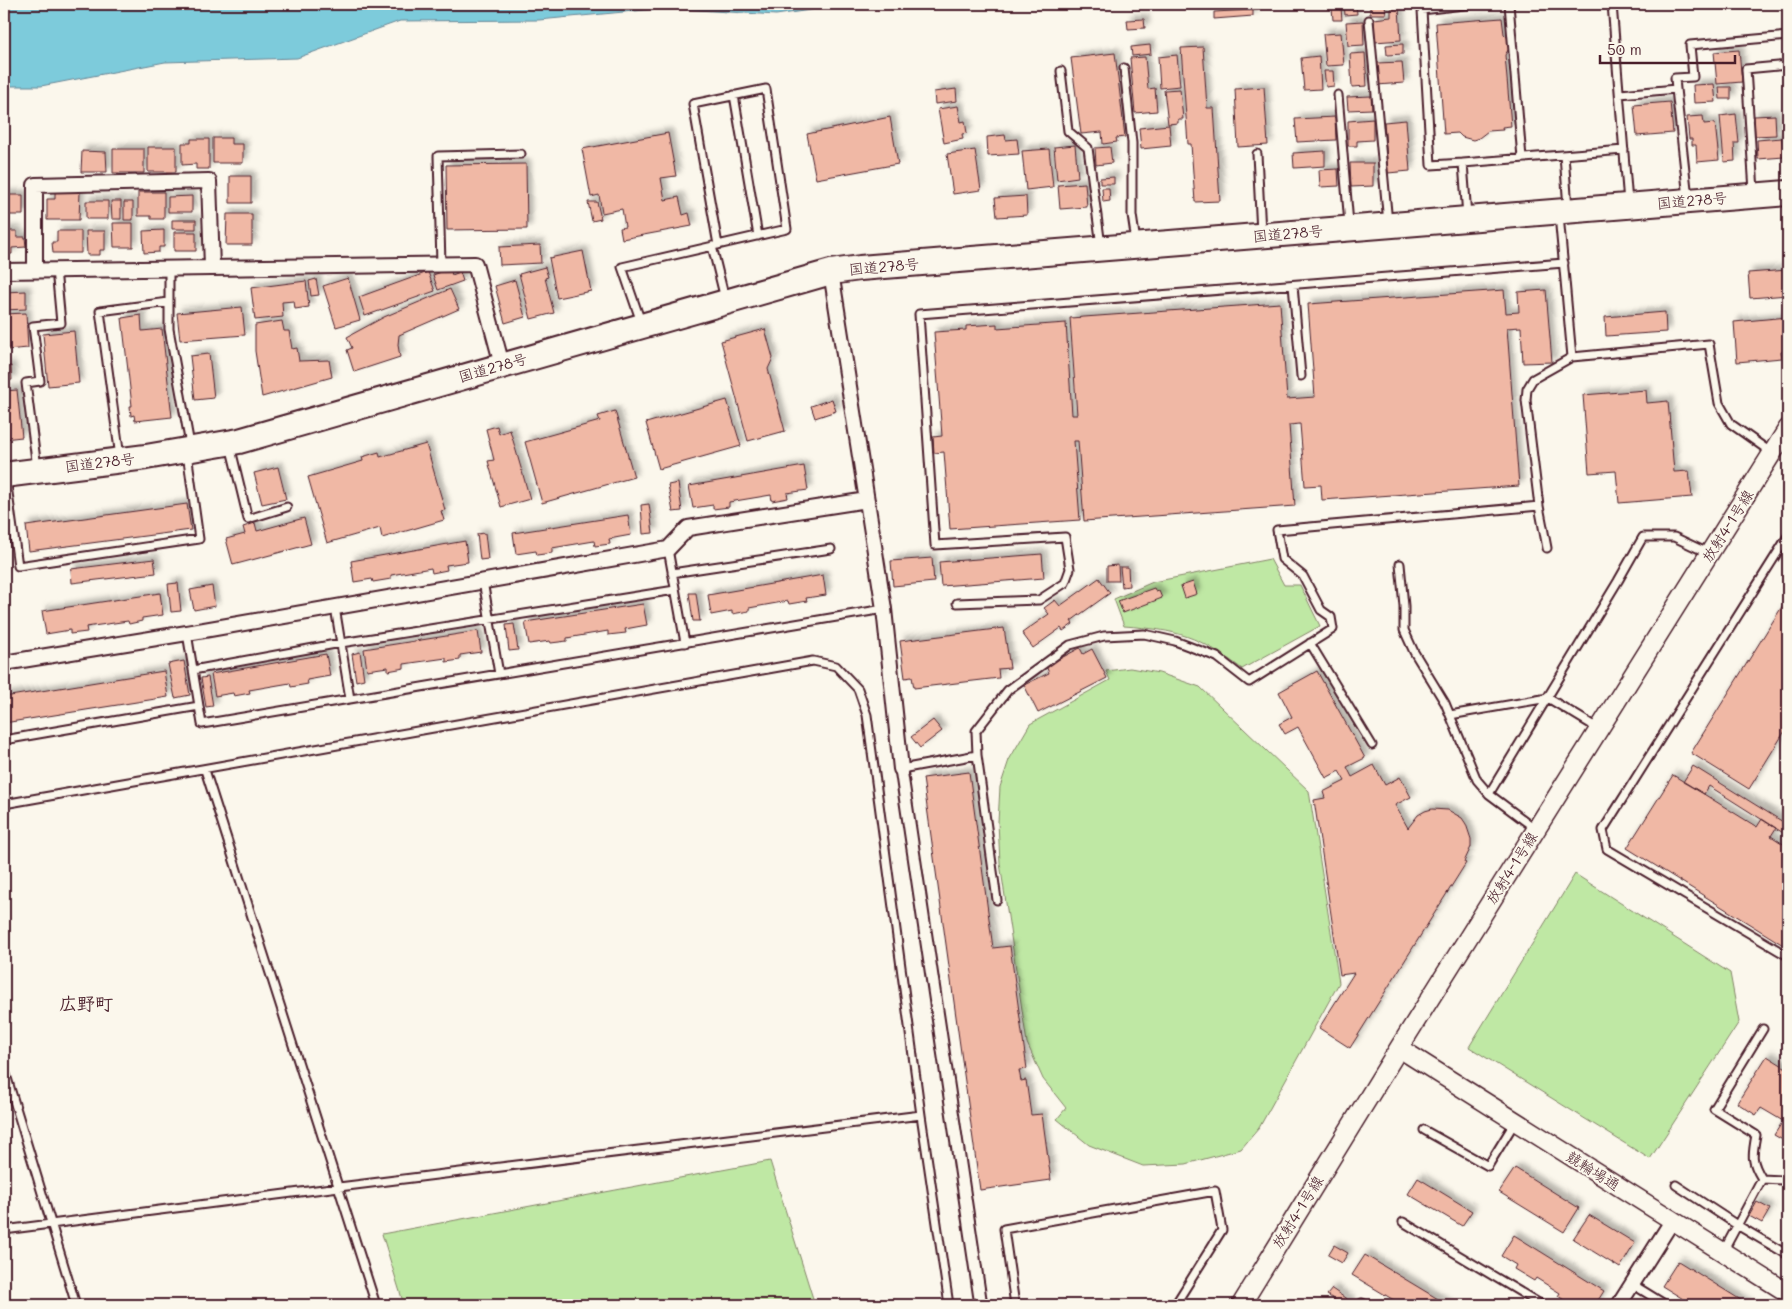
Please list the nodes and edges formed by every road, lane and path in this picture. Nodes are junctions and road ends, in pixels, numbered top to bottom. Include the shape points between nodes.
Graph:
1 (1472, 4) edge
2 (1509, 4) edge
3 (1612, 4) edge
4 (1788, 4) edge
5 (1788, 8) edge
6 (1369, 20) dead end
7 (1788, 36) edge
8 (1788, 65) edge
9 (1124, 68) dead end
10 (1061, 71) dead end
11 (1676, 90) junction
12 (1620, 94) junction
13 (1338, 95) dead end
14 (734, 96) junction
15 (1624, 150) junction
16 (521, 154) dead end
17 (1257, 154) dead end
18 (1564, 155) junction
19 (1522, 158) junction
20 (1463, 163) junction
21 (1788, 193) edge
22 (1754, 196) junction
23 (1688, 202) junction
24 (1628, 206) junction
25 (1563, 212) junction
26 (1467, 219) junction
27 (1388, 226) junction
28 (1350, 228) junction
29 (758, 236) junction
30 (1261, 236) junction
31 (715, 246) junction
32 (1136, 246) junction
33 (1101, 248) junction
34 (1564, 263) junction
35 (441, 264) junction
36 (212, 267) junction
37 (169, 268) junction
38 (35, 269) junction
39 (56, 269) junction
40 (4, 270) edge
41 (831, 272) junction
42 (1292, 285) junction
43 (169, 302) junction
44 (726, 302) junction
45 (642, 326) junction
46 (1572, 357) junction
47 (502, 365) junction
48 (1301, 376) dead end
49 (1787, 430) edge
50 (229, 442) junction
51 (189, 450) junction
52 (1773, 453) junction
53 (120, 460) junction
54 (37, 471) junction
55 (5, 475) edge
56 (867, 500) junction
57 (1539, 506) junction
58 (287, 507) dead end
59 (1788, 536) edge
60 (1547, 548) dead end
61 (668, 549) junction
62 (831, 549) dead end
63 (1710, 554) junction
64 (1400, 564) dead end
65 (672, 573) junction
66 (483, 581) junction
67 (675, 590) junction
68 (957, 603) dead end
69 (335, 607) junction
70 (884, 609) junction
71 (490, 619) junction
72 (187, 633) junction
73 (341, 643) junction
74 (685, 643) junction
75 (1310, 643) junction
76 (4, 663) edge
77 (193, 670) junction
78 (499, 674) junction
79 (1548, 698) junction
80 (350, 699) junction
81 (199, 706) junction
82 (1450, 715) junction
83 (1599, 729) junction
84 (4, 740) edge
85 (1372, 745) dead end
86 (977, 755) junction
87 (900, 769) junction
88 (205, 770) junction
89 (1489, 794) junction
90 (4, 804) edge
91 (1536, 830) junction
92 (997, 900) dead end
93 (1788, 956) edge
94 (1763, 1029) dead end
95 (1399, 1048) junction
96 (4, 1068) edge
97 (921, 1115) junction
98 (1515, 1122) junction
99 (1424, 1130) dead end
100 (1762, 1179) junction
101 (1788, 1179) edge
102 (1676, 1185) dead end
103 (339, 1187) junction
104 (1672, 1221) junction
105 (1403, 1222) dead end
106 (51, 1225) junction
107 (1737, 1225) junction
108 (4, 1230) edge
109 (1722, 1252) junction
110 (1788, 1255) edge
111 (1632, 1284) junction
112 (1788, 1293) edge
113 (76, 1305) edge
114 (376, 1305) edge
115 (949, 1305) edge
116 (980, 1305) edge
117 (1015, 1305) edge
118 (1175, 1305) edge
119 (1241, 1305) edge
120 (1542, 1305) edge
121 (1619, 1305) edge
122 (1666, 1305) edge

1 - 20 lane via 1422,10 1431,165
2 - 19 lane
3 - 12 lane
4 - 5 lane
6 - 27 lane
7 - 11 lane via 1690,45 1693,77 1675,78
8 - 22 lane via 1746,69
9 - 32 lane via 1132,143 1132,216
10 - 33 lane via 1068,131 1088,148
11 - 12 lane
11 - 23 lane
12 - 15 lane
13 - 28 lane
14 - 29 lane
14 - 29 lane via 766,89 787,229
14 - 31 lane via 692,104
15 - 18 lane
15 - 24 lane
16 - 35 lane via 438,156
17 - 30 lane
18 - 19 lane
18 - 25 lane
19 - 20 lane
20 - 26 lane
21 - 22 highway, 国道278号
22 - 23 highway, 国道278号
23 - 24 highway, 国道278号
24 - 25 highway, 国道278号
25 - 26 highway, 国道278号
25 - 34 lane
26 - 27 highway, 国道278号
27 - 28 highway, 国道278号
28 - 30 highway, 国道278号
29 - 31 lane
30 - 32 highway, 国道278号
31 - 44 lane
31 - 45 lane via 622,267
32 - 33 highway, 国道278号
33 - 41 highway, 国道278号
34 - 42 lane
34 - 46 lane
35 - 36 street
35 - 47 street via 475,264
36 - 37 street
36 - 38 street via 209,181 35,185
37 - 39 street
37 - 43 lane
38 - 39 street
38 - 40 street
39 - 54 lane via 61,323 33,326 40,381 26,383
41 - 44 highway, 国道278号
41 - 56 street
42 - 48 lane
42 - 68 lane via 919,314 935,545 1065,537 1070,569 1064,583 1039,600
43 - 51 lane via 169,329
43 - 53 lane via 100,311
44 - 45 highway, 国道278号
45 - 47 highway, 国道278号
46 - 52 lane via 1710,344 1719,403 1731,424
46 - 57 lane via 1533,379 1527,389
47 - 50 highway, 国道278号
49 - 52 street, 放射4-1号線
50 - 51 highway, 国道278号
50 - 58 lane via 248,519
51 - 53 highway, 国道278号
51 - 55 lane via 199,539 18,566
52 - 63 street, 放射4-1号線
53 - 54 highway, 国道278号
54 - 55 highway, 国道278号
56 - 61 street via 688,528
56 - 70 street
57 - 60 lane
57 - 75 lane via 1278,530 1282,559 1303,576 1321,610 1332,617 1333,629
59 - 93 lane via 1603,830 1607,849
61 - 65 lane
61 - 66 street
62 - 65 lane
63 - 79 lane via 1674,537 1643,537
63 - 83 street, 放射4-1号線
64 - 82 lane via 1404,630
65 - 67 lane
66 - 69 street
66 - 71 lane
67 - 71 lane
67 - 74 lane
69 - 72 street
69 - 73 lane
70 - 74 lane
70 - 87 street
71 - 73 lane
71 - 78 lane
72 - 76 street
72 - 77 lane
73 - 77 lane
73 - 80 lane
74 - 78 lane
75 - 85 lane
75 - 86 lane via 1249,682 1217,657 1175,641 1144,634 1104,636 1070,645 1008,690 976,731
77 - 81 lane
78 - 80 lane
79 - 82 lane
79 - 83 lane
79 - 89 lane
80 - 81 lane via 202,724
81 - 84 lane
82 - 89 lane via 1477,780
83 - 91 street, 放射4-1号線
86 - 87 lane
86 - 92 lane
87 - 116 street
88 - 90 lane
88 - 97 lane via 813,661 836,666 858,689 867,714
88 - 103 lane
89 - 91 lane
91 - 95 street, 放射4-1号線
94 - 100 lane via 1714,1109 1756,1135 1753,1164
95 - 98 street, 競輪場通
95 - 119 street, 放射4-1号線
96 - 106 lane
97 - 103 lane
97 - 115 lane
98 - 99 lane via 1488,1166
98 - 104 street, 競輪場通
100 - 101 lane
100 - 107 lane
102 - 107 lane
103 - 106 lane
103 - 114 lane
104 - 109 street, 競輪場通
104 - 111 street
105 - 120 lane
106 - 108 lane
106 - 113 lane
107 - 109 lane
107 - 110 lane
109 - 112 street, 競輪場通
111 - 121 street
111 - 122 lane
117 - 118 lane via 1004,1229 1215,1191 1222,1230

